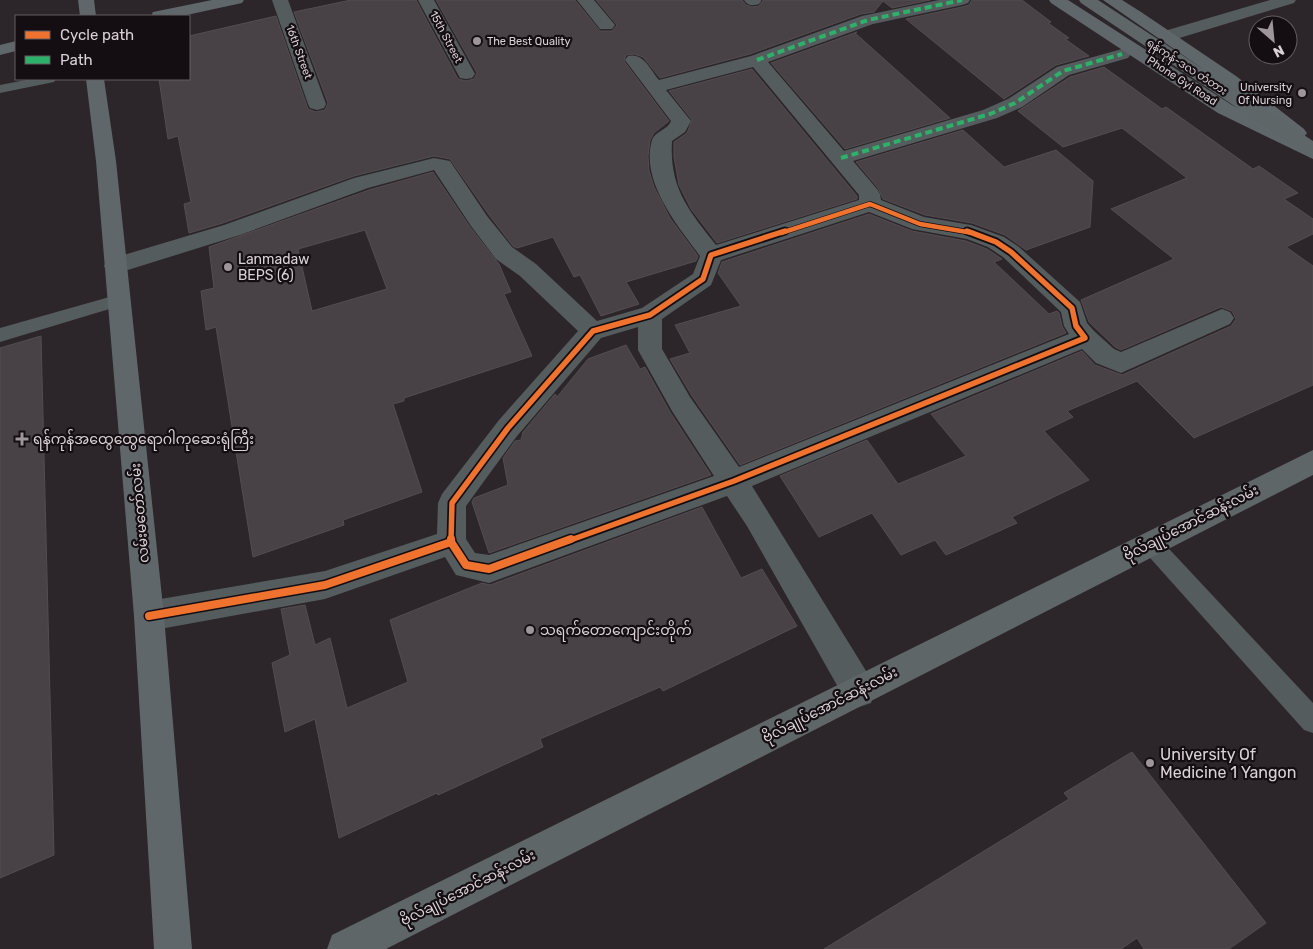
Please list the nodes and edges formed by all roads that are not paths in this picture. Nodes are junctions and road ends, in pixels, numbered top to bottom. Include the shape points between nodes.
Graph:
1 (86, 0) edge
2 (236, 0) edge
3 (280, 0) edge
4 (426, 0) edge
5 (585, 0) edge
6 (962, 0) edge
7 (1057, 0) edge
8 (1086, 0) edge
9 (1111, 0) edge
10 (1235, 0) edge
11 (1288, 0) edge
12 (88, 15) edge
13 (165, 15) edge
14 (606, 25) dead end
15 (1151, 26) junction
16 (1167, 36) junction
17 (15, 46) edge
18 (0, 50) edge
19 (1122, 54) dead end
20 (634, 60) dead end
21 (757, 60) junction
22 (466, 74) dead end
23 (44, 80) edge
24 (95, 80) edge
25 (655, 86) junction
26 (0, 89) edge
27 (317, 104) dead end
28 (1313, 150) edge
29 (841, 158) junction
30 (870, 204) junction
31 (711, 256) junction
32 (115, 266) junction
33 (120, 300) junction
34 (650, 315) junction
35 (1222, 318) dead end
36 (593, 331) junction
37 (0, 335) edge
38 (1085, 338) junction
39 (1313, 462) edge
40 (734, 481) junction
41 (451, 542) junction
42 (1150, 543) junction
43 (149, 616) junction
44 (859, 690) junction
45 (1313, 721) edge
46 (173, 949) edge
47 (346, 949) edge

1 - 12 main road
2 - 13 main road
3 - 27 street, 16th Street
4 - 22 street, 15th Street
5 - 14 street
6 - 21 street via 868,20
7 - 28 main road, Phone Gyi Road via 1225,108
8 - 28 main road, ရန်ကုန်-ဒလ တံတား
9 - 15 main road, Phone Gyi Road
10 - 15 street
11 - 16 street
15 - 16 main road, Phone Gyi Road
16 - 28 main road, Phone Gyi Road via 1253,96
17 - 18 main road
19 - 29 street via 1063,71 1015,103 990,114
20 - 25 street
21 - 25 street
21 - 29 street
23 - 26 lane
24 - 32 main road, လမ်းမတော်လမ်း
25 - 31 street via 681,120 678,128 662,139 659,164 669,197
29 - 30 street via 870,194
30 - 31 street
30 - 38 street via 920,224 971,232 996,242 1072,308 1076,326
31 - 34 street via 703,279
32 - 33 main road, လမ်းမတော်လမ်း
32 - 36 street via 232,230 361,183 434,164 443,166 504,253 528,270
33 - 37 lane
33 - 43 main road, လမ်းမတော်လမ်း
34 - 36 street
34 - 40 street via 650,350 681,404
35 - 38 street via 1121,363 1105,356
36 - 41 street via 508,428 452,503
38 - 40 street
39 - 42 main road, ဗိုလ်ချုပ်အောင်ဆန်းလမ်း
40 - 41 street via 489,569 466,566
40 - 44 street
41 - 43 street via 324,584
42 - 44 main road, ဗိုလ်ချုပ်အောင်ဆန်းလမ်း
42 - 45 lane
43 - 46 main road, လမ်းမတော်လမ်း
44 - 47 main road, ဗိုလ်ချုပ်အောင်ဆန်းလမ်း

